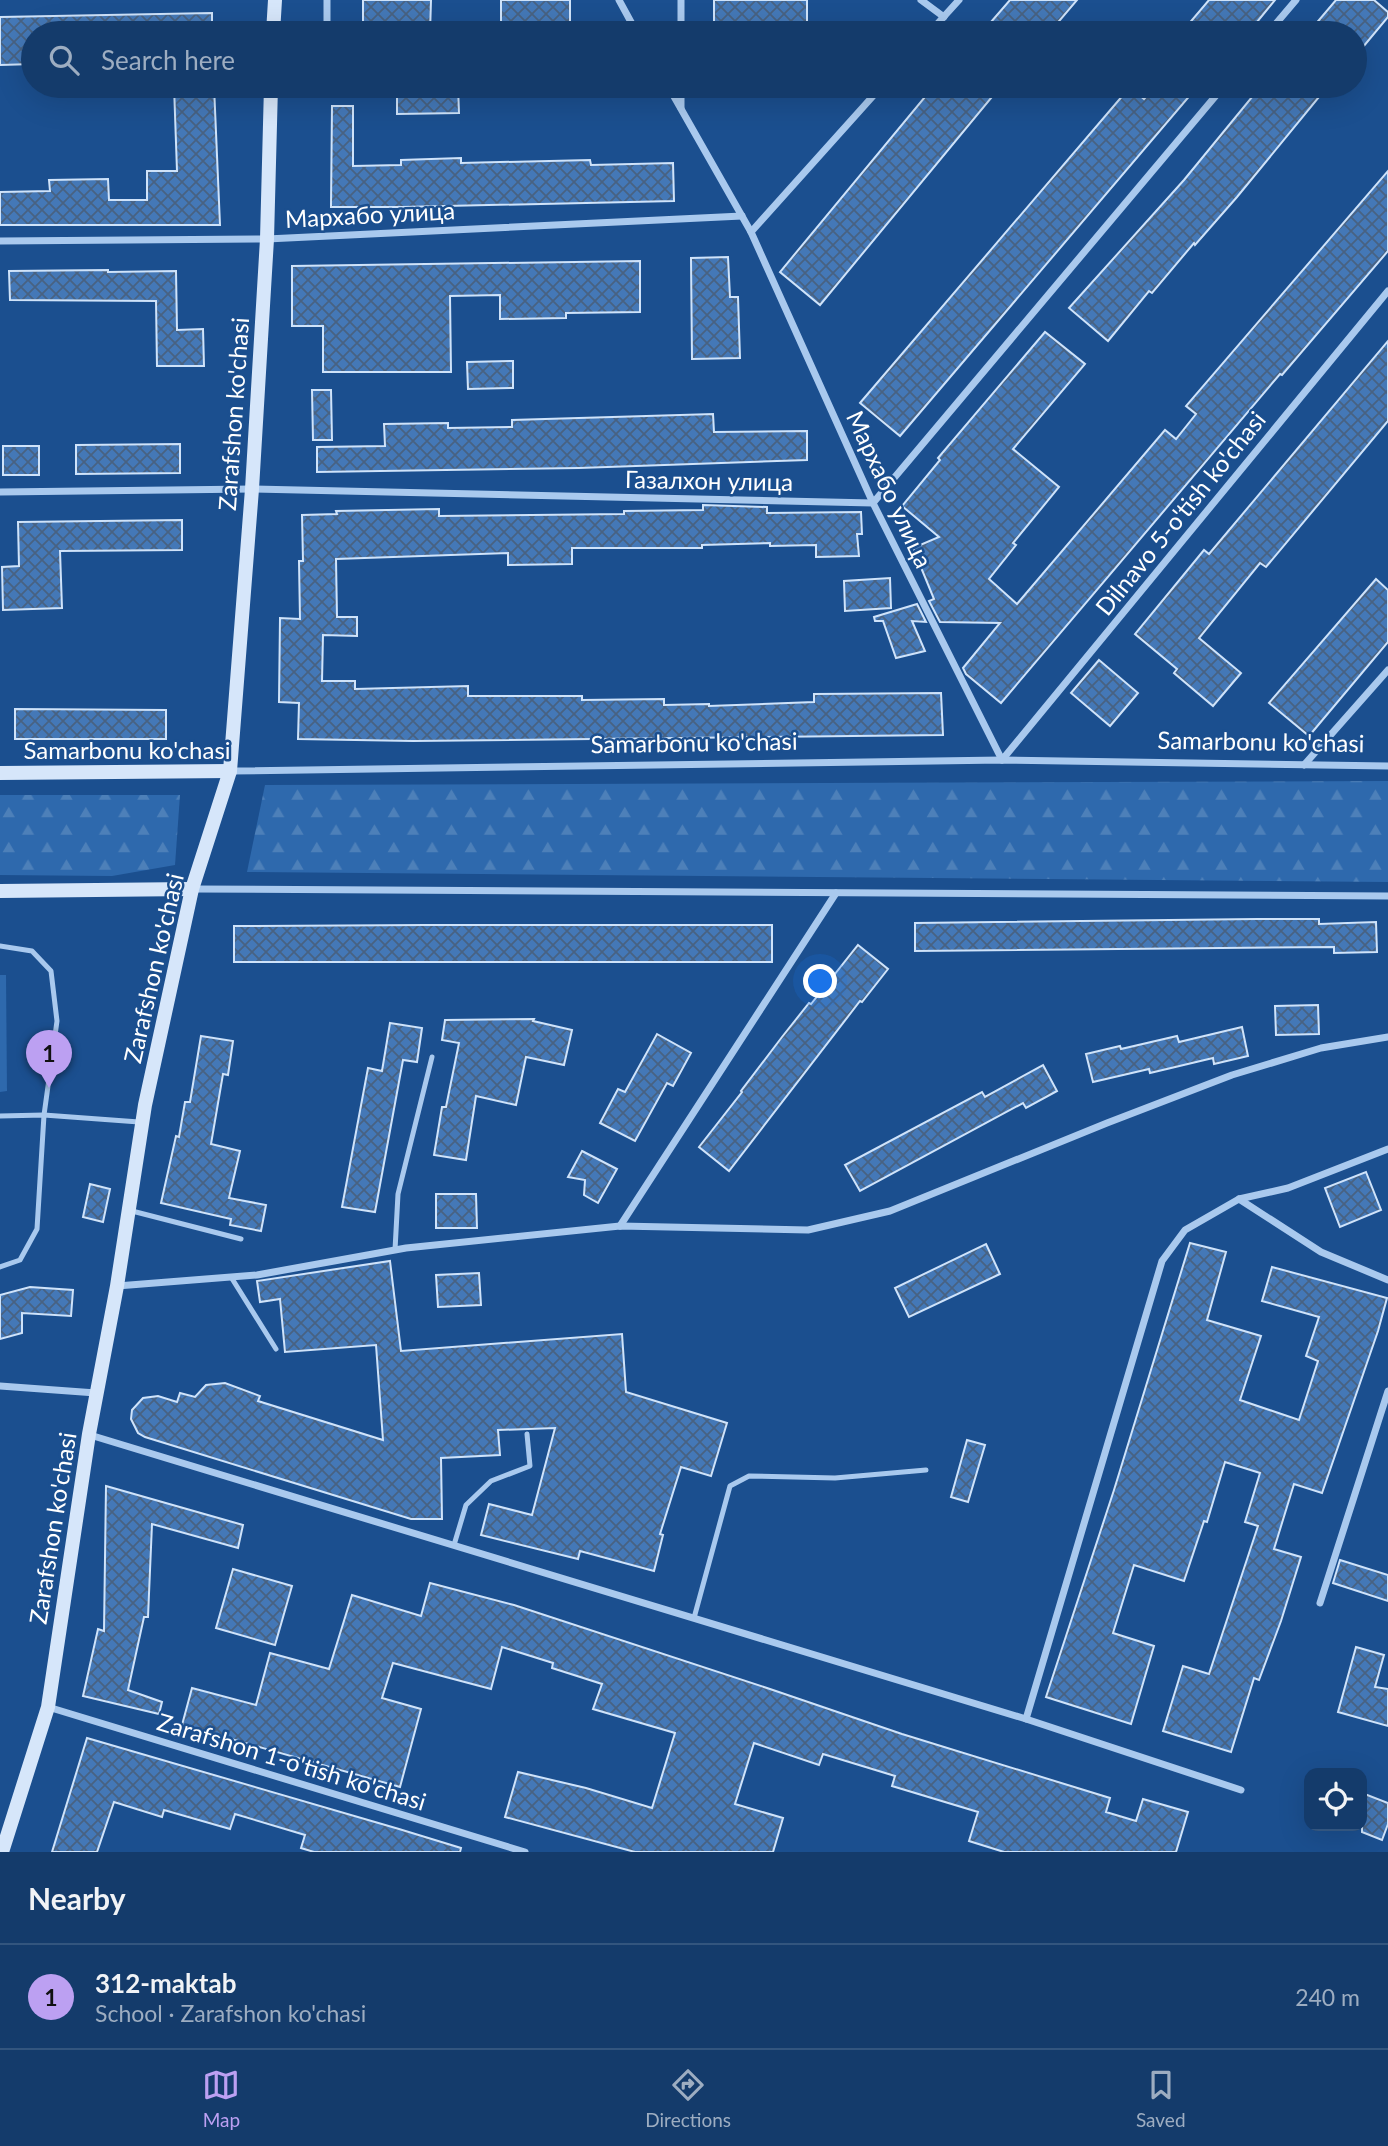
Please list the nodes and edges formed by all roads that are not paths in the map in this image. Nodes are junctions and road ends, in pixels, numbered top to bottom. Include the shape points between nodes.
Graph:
1 (275, 0) edge
2 (327, 0) edge
3 (619, 0) edge
4 (681, 0) edge
5 (921, 0) edge
6 (958, 0) edge
7 (1296, 0) edge
8 (944, 17) junction
9 (274, 21) edge
10 (327, 21) edge
11 (630, 21) edge
12 (681, 21) edge
13 (940, 21) edge
14 (1278, 21) edge
15 (271, 98) edge
16 (675, 98) edge
17 (681, 98) edge
18 (871, 98) edge
19 (1214, 98) edge
20 (681, 108) junction
21 (742, 216) junction
22 (751, 232) junction
23 (267, 239) junction
24 (0, 241) edge
25 (1388, 291) edge
26 (252, 489) junction
27 (0, 492) edge
28 (873, 503) junction
29 (1388, 670) edge
30 (1002, 760) junction
31 (1304, 765) junction
32 (1388, 766) edge
33 (230, 771) junction
34 (0, 773) edge
35 (192, 889) junction
36 (0, 891) edge
37 (836, 893) junction
38 (1388, 896) edge
39 (0, 946) edge
40 (1388, 1037) edge
41 (432, 1057) dead end
42 (44, 1115) junction
43 (0, 1116) edge
44 (143, 1122) junction
45 (1388, 1149) edge
46 (1239, 1199) junction
47 (129, 1210) junction
48 (620, 1226) junction
49 (241, 1239) dead end
50 (395, 1250) junction
51 (0, 1266) edge
52 (231, 1277) junction
53 (1388, 1280) edge
54 (117, 1286) junction
55 (276, 1349) dead end
56 (0, 1386) edge
57 (1388, 1391) edge
58 (96, 1393) junction
59 (89, 1434) junction
60 (527, 1434) dead end
61 (926, 1470) dead end
62 (454, 1545) junction
63 (1320, 1603) dead end
64 (694, 1618) junction
65 (48, 1707) junction
66 (1026, 1719) junction
67 (1241, 1790) dead end
68 (2, 1852) edge
69 (525, 1852) edge

1 - 9 street
2 - 10 street
3 - 11 street
4 - 12 street
5 - 8 street
6 - 8 street
7 - 14 street
8 - 13 street
15 - 23 street, Zarafshon ko'chasi
16 - 20 street, Мархабо улица
17 - 20 street, Мархабо улица
18 - 22 street
19 - 28 street
20 - 21 street, Мархабо улица
21 - 22 street, Мархабо улица
21 - 23 street, Мархабо улица
22 - 28 street, Мархабо улица
23 - 24 street, Мархабо улица
23 - 26 street, Zarafshon ko'chasi
25 - 30 street, Dilnavo 5-o'tish ko'chasi
26 - 27 street, Газалхон улица
26 - 28 street, Газалхон улица
26 - 33 street, Zarafshon ko'chasi
28 - 30 street, Мархабо улица
29 - 31 street
30 - 31 street, Samarbonu ko'chasi
30 - 33 street, Samarbonu ko'chasi
31 - 32 street, Samarbonu ko'chasi
33 - 34 street, Samarbonu ko'chasi
33 - 35 street, Zarafshon ko'chasi
35 - 36 street
35 - 37 street
35 - 44 street, Zarafshon ko'chasi
37 - 38 street
37 - 48 street
39 - 42 lane via 32,951 51,971 57,1021
40 - 48 street via 1321,1048 1232,1075 890,1211 808,1230
41 - 50 lane via 398,1194
42 - 43 lane
42 - 44 lane
42 - 51 lane via 37,1229 20,1260
44 - 47 street, Zarafshon ko'chasi
45 - 46 street via 1287,1188
46 - 53 street via 1321,1252
46 - 66 street via 1185,1230 1162,1261
47 - 49 lane
47 - 54 street, Zarafshon ko'chasi
48 - 50 street
50 - 52 street
52 - 54 street
52 - 55 lane
54 - 58 street, Zarafshon ko'chasi
56 - 58 street
57 - 63 street
58 - 59 street, Zarafshon ko'chasi
59 - 62 street
59 - 65 street, Zarafshon ko'chasi
60 - 62 lane via 530,1466 491,1481 466,1505
61 - 64 lane via 835,1479 749,1476 730,1486
62 - 64 street
64 - 66 street
65 - 68 street, Zarafshon ko'chasi
65 - 69 street, Zarafshon 1-o'tish ko'chasi
66 - 67 street

